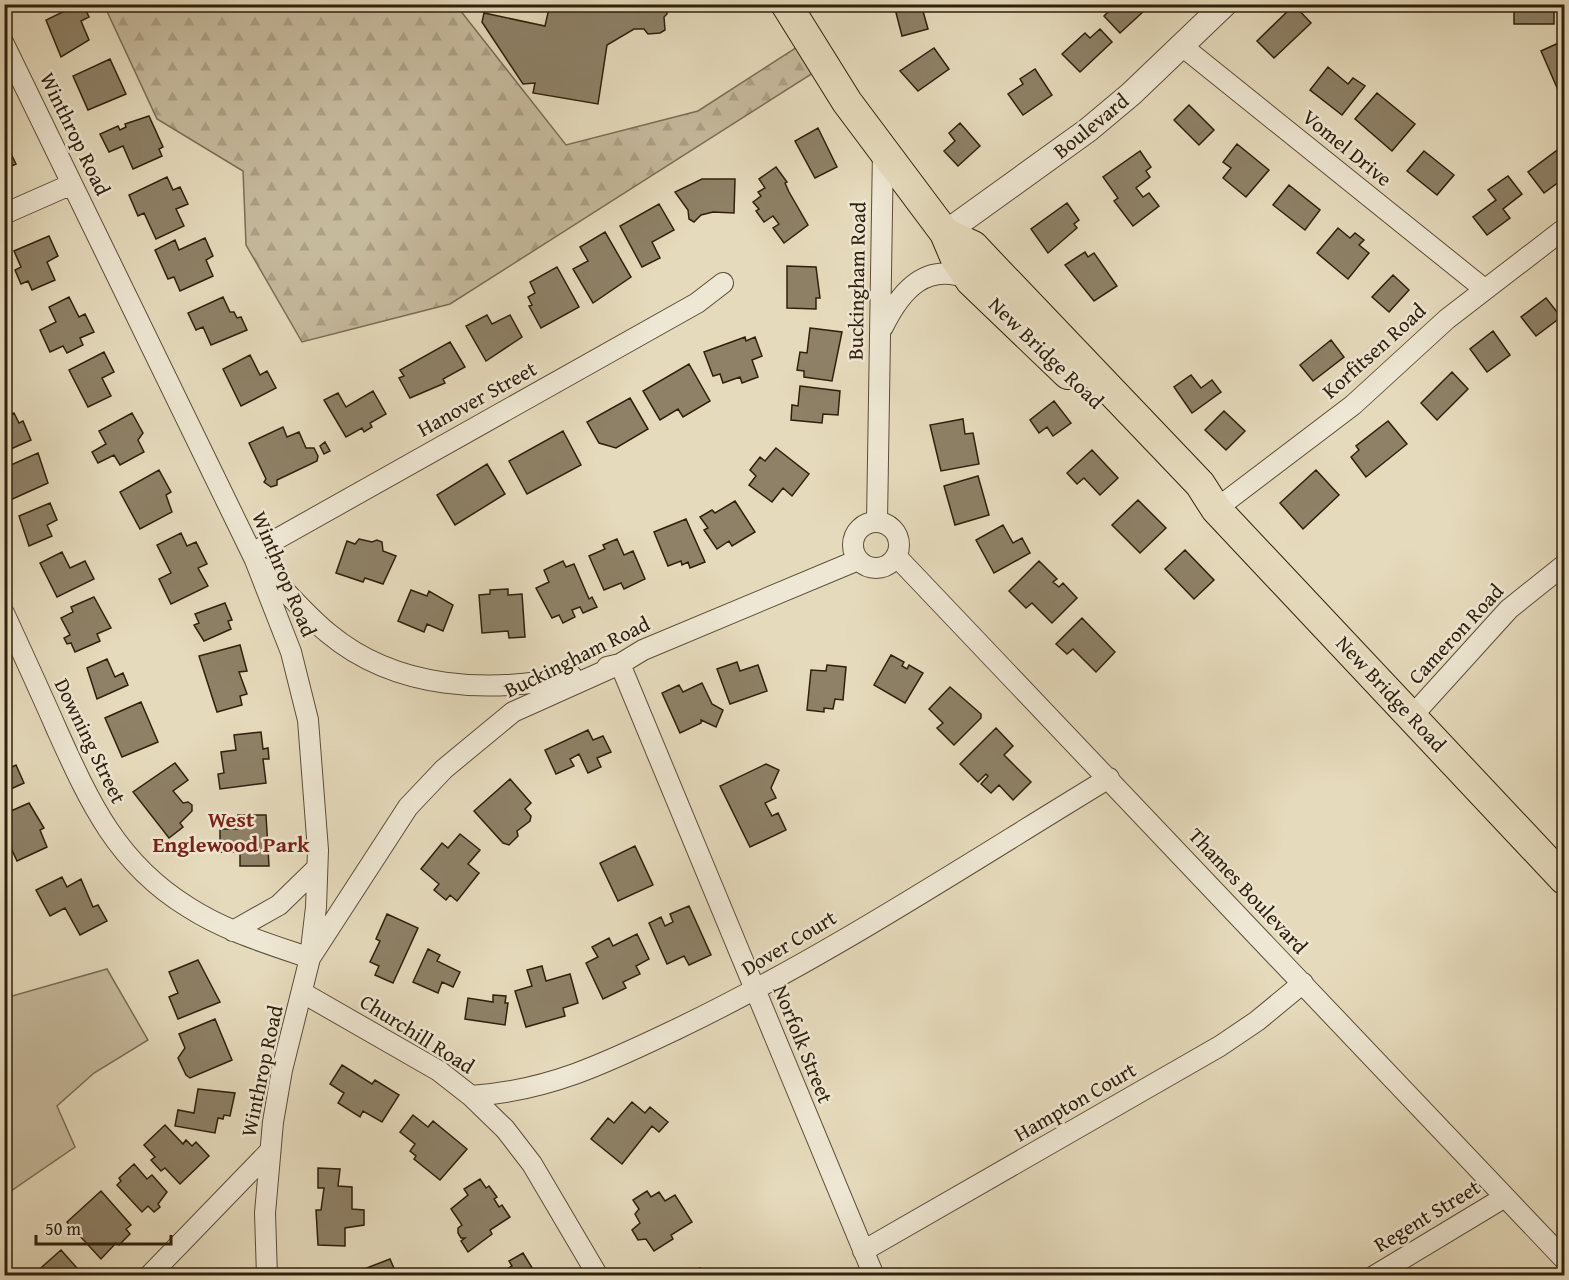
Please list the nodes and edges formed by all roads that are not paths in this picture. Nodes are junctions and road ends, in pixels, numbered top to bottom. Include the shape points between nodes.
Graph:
1 (786, 4) edge
2 (1225, 4) edge
3 (4, 44) edge
4 (1182, 46) junction
5 (883, 150) junction
6 (72, 184) junction
7 (4, 214) edge
8 (1564, 229) edge
9 (945, 233) junction
10 (971, 281) junction
11 (723, 282) dead end
12 (1483, 288) junction
13 (880, 332) junction
14 (1216, 509) junction
15 (877, 522) junction
16 (253, 556) junction
17 (896, 556) junction
18 (858, 560) junction
19 (1564, 565) edge
20 (4, 614) edge
21 (620, 664) junction
22 (1412, 716) junction
23 (1109, 778) junction
24 (317, 868) junction
25 (1564, 879) edge
26 (233, 931) junction
27 (310, 958) junction
28 (1303, 983) junction
29 (756, 991) junction
30 (303, 993) junction
31 (471, 1096) junction
32 (269, 1152) junction
33 (1505, 1197) junction
34 (863, 1251) junction
35 (1564, 1259) edge
36 (149, 1275) edge
37 (267, 1275) edge
38 (598, 1275) edge
39 (874, 1275) edge
40 (1374, 1275) edge

1 - 5 main road, New Bridge Road
2 - 4 street, Boulevard
3 - 6 street, Winthrop Road
4 - 9 street, Boulevard via 1088,130
4 - 12 street, Vomel Drive
5 - 9 main road, New Bridge Road
5 - 13 street, Buckingham Road
6 - 7 street
6 - 16 street, Winthrop Road
8 - 12 street, Korfitsen Road
9 - 10 main road, New Bridge Road
9 - 14 main road, New Bridge Road via 973,246 1200,484
10 - 13 street via 956,273 924,278 901,296
10 - 14 main road, New Bridge Road via 1191,492
11 - 16 street, Hanover Street via 698,303
12 - 14 street, Korfitsen Road via 1353,405
13 - 15 street, Buckingham Road
14 - 22 main road, New Bridge Road
15 - 17 street via 895,531 899,545
15 - 18 street via 866,523 855,534 853,550
16 - 21 street via 328,633 378,664 406,674 461,684 508,686
16 - 24 street, Winthrop Road via 291,652 308,720
17 - 18 street via 889,564 875,568
17 - 23 street, Thames Boulevard
18 - 21 street, Buckingham Road via 643,650
19 - 22 street, Cameron Road via 1509,609
20 - 26 street, Downing Street via 89,801 108,831 159,886
21 - 27 street, Buckingham Road via 513,712 444,769 408,807
21 - 29 street, Norfolk Street
22 - 25 main road, New Bridge Road
23 - 28 street, Thames Boulevard
23 - 29 street, Dover Court
24 - 26 street via 279,905
24 - 27 street, Winthrop Road
26 - 27 street, Downing Street
27 - 30 street, Winthrop Road
28 - 33 street, Thames Boulevard
28 - 34 street, Hampton Court via 1220,1046
29 - 31 street, Dover Court via 594,1069 522,1090
29 - 34 street, Norfolk Street
30 - 31 street, Churchill Road via 439,1071
30 - 32 street, Winthrop Road via 282,1070
31 - 38 street, Churchill Road via 505,1129 532,1164
32 - 36 street
32 - 37 street, Winthrop Road via 265,1213
33 - 35 street, Thames Boulevard
33 - 40 street, Regent Street
34 - 39 street, Norfolk Street

